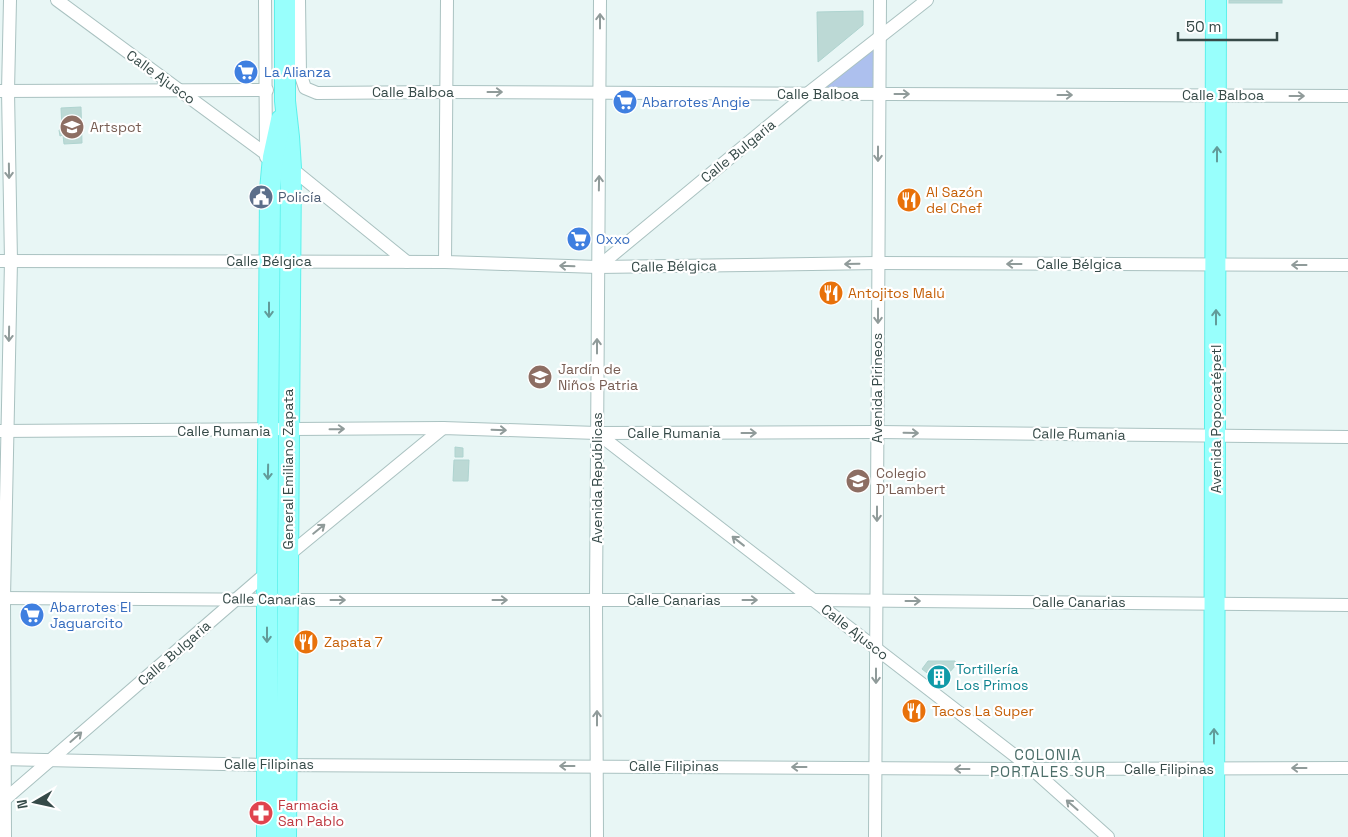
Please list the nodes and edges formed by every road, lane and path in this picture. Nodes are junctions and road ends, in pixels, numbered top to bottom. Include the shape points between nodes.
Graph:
1 (10, 0) edge
2 (57, 0) edge
3 (265, 0) edge
4 (447, 0) edge
5 (600, 0) edge
6 (880, 0) edge
7 (927, 0) edge
8 (1216, 0) edge
9 (290, 2) edge
10 (879, 38) junction
11 (300, 73) joint
12 (179, 90) junction
13 (266, 90) junction
14 (4, 91) edge
15 (446, 92) junction
16 (600, 93) junction
17 (807, 94) junction
18 (879, 94) junction
19 (1217, 95) junction
20 (1348, 96) edge
21 (285, 101) junction
22 (266, 154) junction
23 (291, 168) junction
24 (270, 190) junction
25 (6, 261) edge
26 (269, 261) junction
27 (290, 261) junction
28 (408, 262) junction
29 (445, 262) junction
30 (878, 263) junction
31 (1216, 264) junction
32 (1348, 265) edge
33 (598, 267) junction
34 (443, 428) junction
35 (278, 430) junction
36 (3, 431) edge
37 (877, 432) junction
38 (597, 433) junction
39 (1216, 436) junction
40 (1348, 437) edge
41 (288, 556) junction
42 (267, 573) junction
43 (2, 598) edge
44 (237, 599) junction
45 (267, 600) junction
46 (287, 600) junction
47 (814, 600) junction
48 (876, 600) junction
49 (596, 601) junction
50 (1215, 603) junction
51 (1348, 605) edge
52 (876, 648) junction
53 (3, 759) edge
54 (49, 761) junction
55 (276, 764) junction
56 (597, 766) junction
57 (875, 768) junction
58 (1214, 768) junction
59 (1348, 768) edge
60 (1032, 769) junction
61 (3, 802) edge
62 (5, 837) edge
63 (267, 837) edge
64 (286, 837) edge
65 (597, 837) edge
66 (875, 837) edge
67 (1108, 837) edge
68 (1214, 837) edge

1 - 14 street
2 - 12 street, Calle Ajusco
3 - 13 street, General Emiliano Zapata
4 - 15 street
16 -> 5 street, Avenida Repúblicas
6 - 10 street, Avenida Pirineos
7 - 10 street, Calle Bulgaria
8 - 19 main road, Avenida Popocatépetl
9 - 11 street, General Emiliano Zapata
9 - 21 main road, General Emiliano Zapata
10 - 17 street, Calle Bulgaria
10 - 18 street, Avenida Pirineos
11 - 15 street, Calle Balboa via 305,88 317,93
12 - 13 street
12 - 14 street
12 - 22 street, Calle Ajusco
13 - 22 street, General Emiliano Zapata
14 -> 25 street
15 -> 16 street, Calle Balboa
15 - 29 street
16 - 17 street, Calle Balboa
33 -> 16 street, Avenida Repúblicas
17 - 18 street, Calle Balboa
17 - 33 street, Calle Bulgaria
18 -> 19 street, Calle Balboa
18 -> 30 street, Avenida Pirineos
19 -> 20 street, Calle Balboa
31 -> 19 main road, Avenida Popocatépetl
21 - 23 main road, General Emiliano Zapata
21 - 24 main road, General Emiliano Zapata via 273,157
22 - 24 street, General Emiliano Zapata
23 - 27 main road, General Emiliano Zapata
23 - 28 street
24 - 26 main road, General Emiliano Zapata
25 - 26 street, Calle Bélgica
25 -> 36 street
26 - 27 street, Calle Bélgica
26 -> 35 main road, General Emiliano Zapata
27 - 28 street, Calle Bélgica
27 - 35 main road, General Emiliano Zapata
28 - 29 street, Calle Bélgica
33 -> 29 street, Calle Bélgica
31 -> 30 street, Calle Bélgica
30 -> 33 street, Calle Bélgica
30 -> 37 street, Avenida Pirineos
32 -> 31 street, Calle Bélgica
39 -> 31 main road, Avenida Popocatépetl
38 -> 33 street, Avenida Repúblicas
35 -> 34 street, Calle Rumania
34 -> 38 street, Calle Rumania
41 -> 34 street, Calle Bulgaria
35 - 36 street, Calle Rumania
35 - 41 main road, General Emiliano Zapata
35 -> 42 main road, General Emiliano Zapata
36 - 43 street
38 -> 37 street, Calle Rumania
37 -> 39 street, Calle Rumania
37 -> 48 street, Avenida Pirineos
47 -> 38 street, Calle Ajusco
38 - 49 street, Avenida Repúblicas
39 - 40 street, Calle Rumania
39 - 50 main road, Avenida Popocatépetl
41 - 42 street, Calle Bulgaria
41 - 46 main road, General Emiliano Zapata
42 - 44 street, Calle Bulgaria
42 - 45 main road, General Emiliano Zapata
43 - 44 street, Calle Canarias
43 - 53 street
44 - 45 street, Calle Canarias
54 -> 44 street, Calle Bulgaria
45 - 46 street, Calle Canarias
45 -> 55 main road, General Emiliano Zapata
46 -> 49 street, Calle Canarias
46 - 55 main road, General Emiliano Zapata
47 - 48 street, Calle Canarias
49 -> 47 street, Calle Canarias
47 - 52 street, Calle Ajusco
48 -> 50 street, Calle Canarias
48 - 52 street, Avenida Pirineos
56 -> 49 street, Avenida Repúblicas
50 - 51 street, Calle Canarias
58 -> 50 main road, Avenida Popocatépetl
52 -> 57 street, Avenida Pirineos
52 - 60 street, Calle Ajusco
53 - 54 street, Calle Filipinas
53 - 61 street
54 - 55 street, Calle Filipinas
54 - 61 street, Calle Bulgaria
56 -> 55 street, Calle Filipinas
55 - 63 main road, General Emiliano Zapata
55 - 64 main road, General Emiliano Zapata
57 -> 56 street, Calle Filipinas
56 - 65 street, Avenida Repúblicas
60 -> 57 street, Calle Filipinas
57 - 66 street, Avenida Pirineos
59 -> 58 street, Calle Filipinas
58 - 60 street, Calle Filipinas
58 - 68 main road, Avenida Popocatépetl
67 -> 60 street, Calle Ajusco
61 - 62 street

